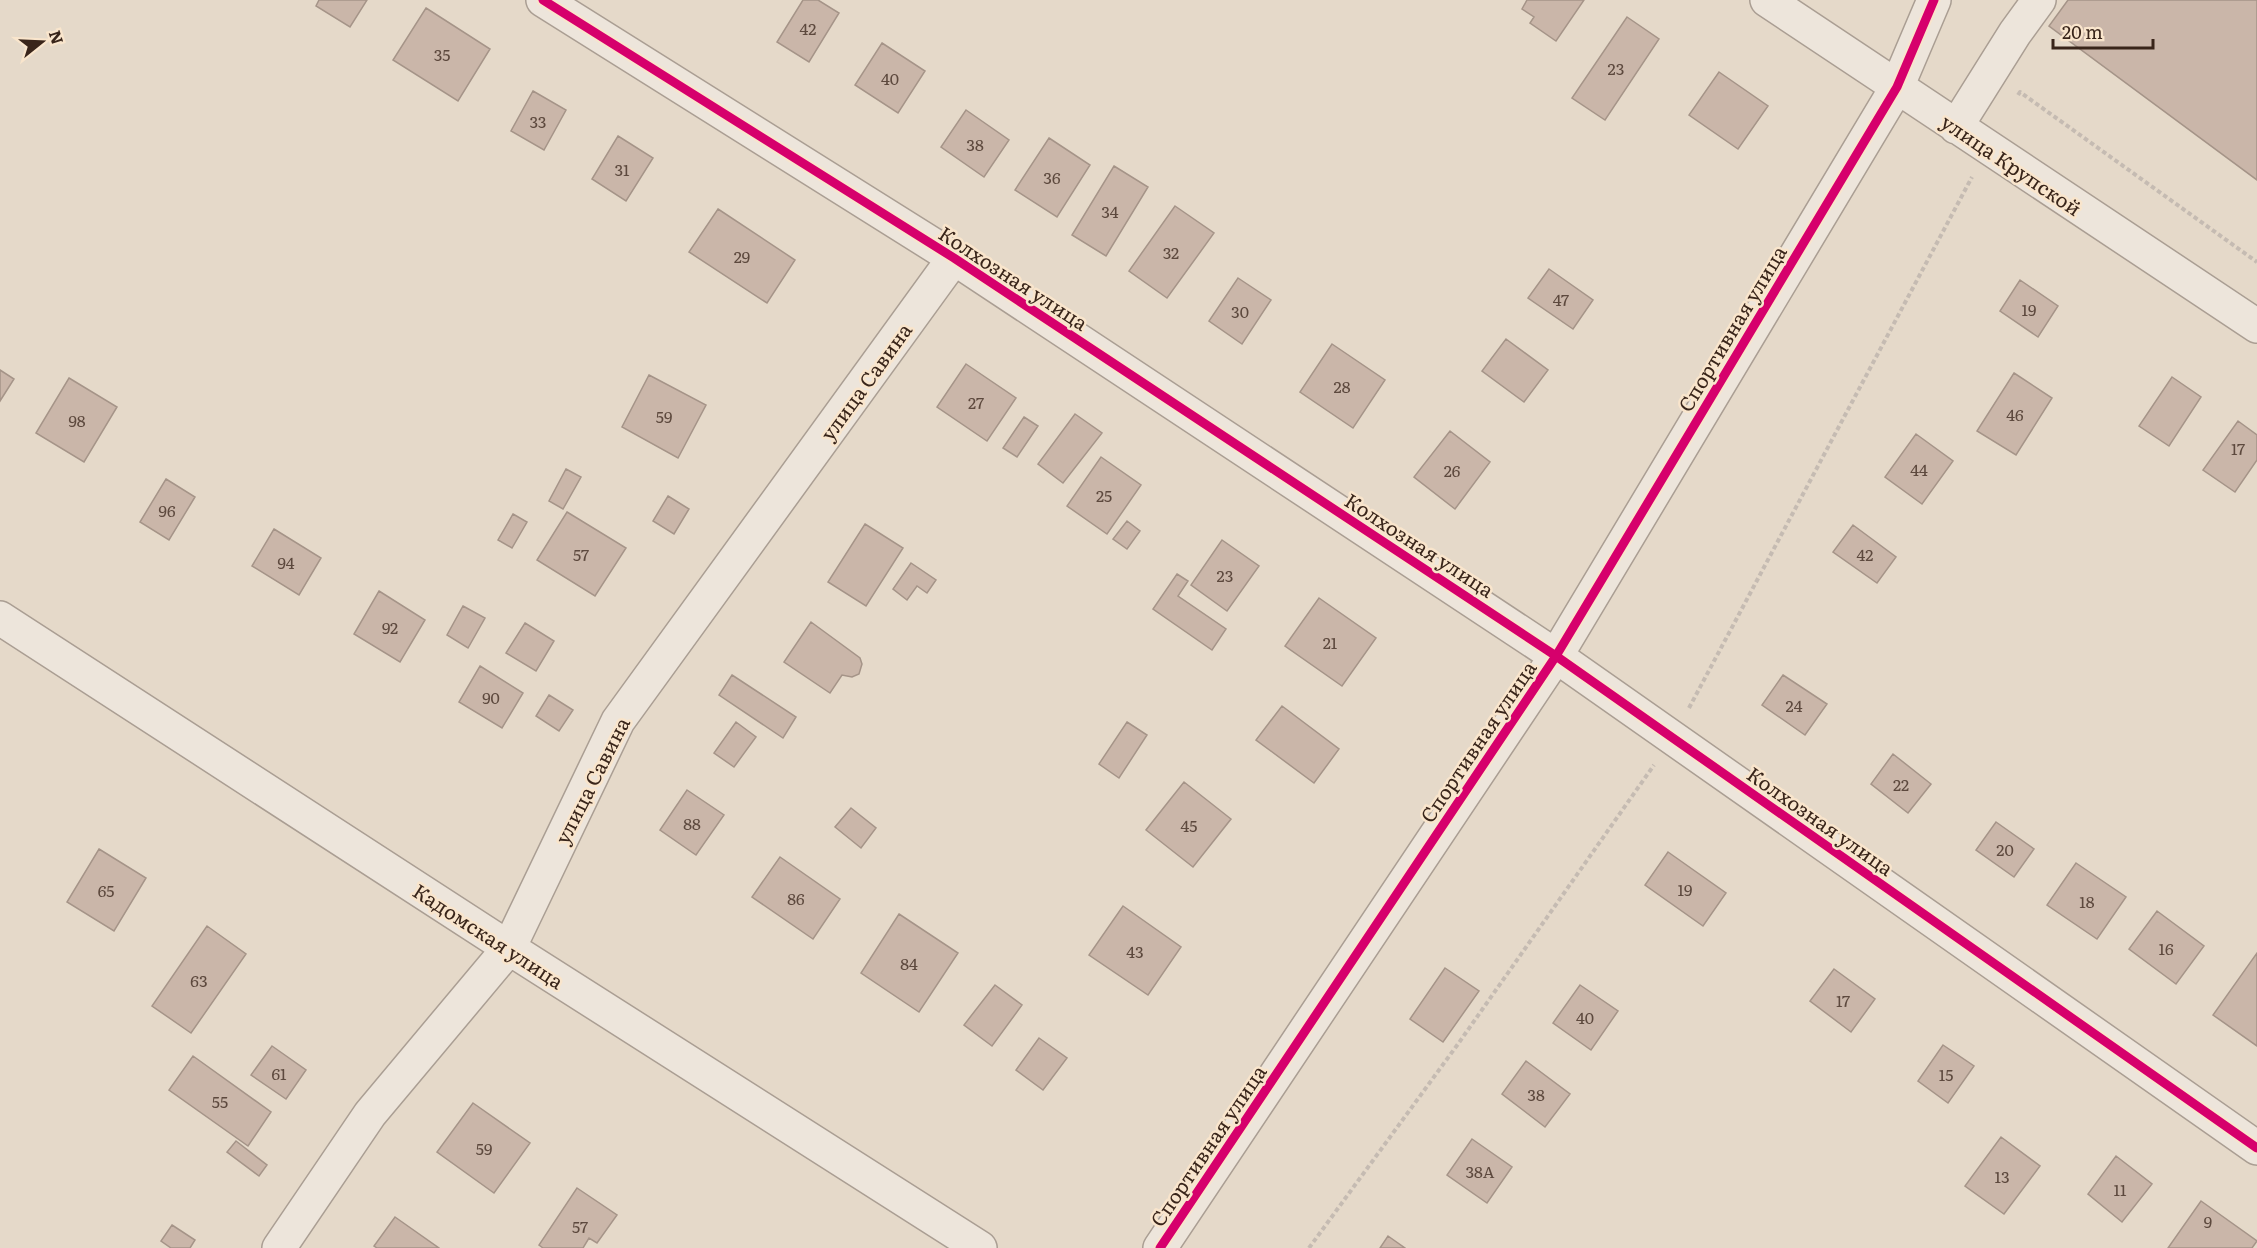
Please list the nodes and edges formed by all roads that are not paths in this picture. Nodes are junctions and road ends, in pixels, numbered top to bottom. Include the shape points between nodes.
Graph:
1 (543, 0) edge
2 (1767, 0) edge
3 (1935, 0) edge
4 (2039, 0) edge
5 (1897, 87) junction
6 (1956, 126) junction
7 (954, 258) junction
8 (2257, 326) edge
9 (0, 618) edge
10 (1556, 656) junction
11 (508, 948) junction
12 (2257, 1148) edge
13 (279, 1248) edge
14 (980, 1248) edge
15 (1160, 1248) edge

1 - 7 street, Колхозная улица
2 - 5 street, улица Крупской
3 - 5 street, Спортивная улица
4 - 6 street
5 - 6 street, улица Крупской
5 - 10 street, Спортивная улица
6 - 8 street, улица Крупской
7 - 10 street, Колхозная улица
7 - 11 street, улица Савина via 618,721
9 - 11 street, Кадомская улица
10 - 12 street, Колхозная улица
10 - 15 street, Спортивная улица
11 - 13 street, улица Савина via 370,1114
11 - 14 street, Кадомская улица

